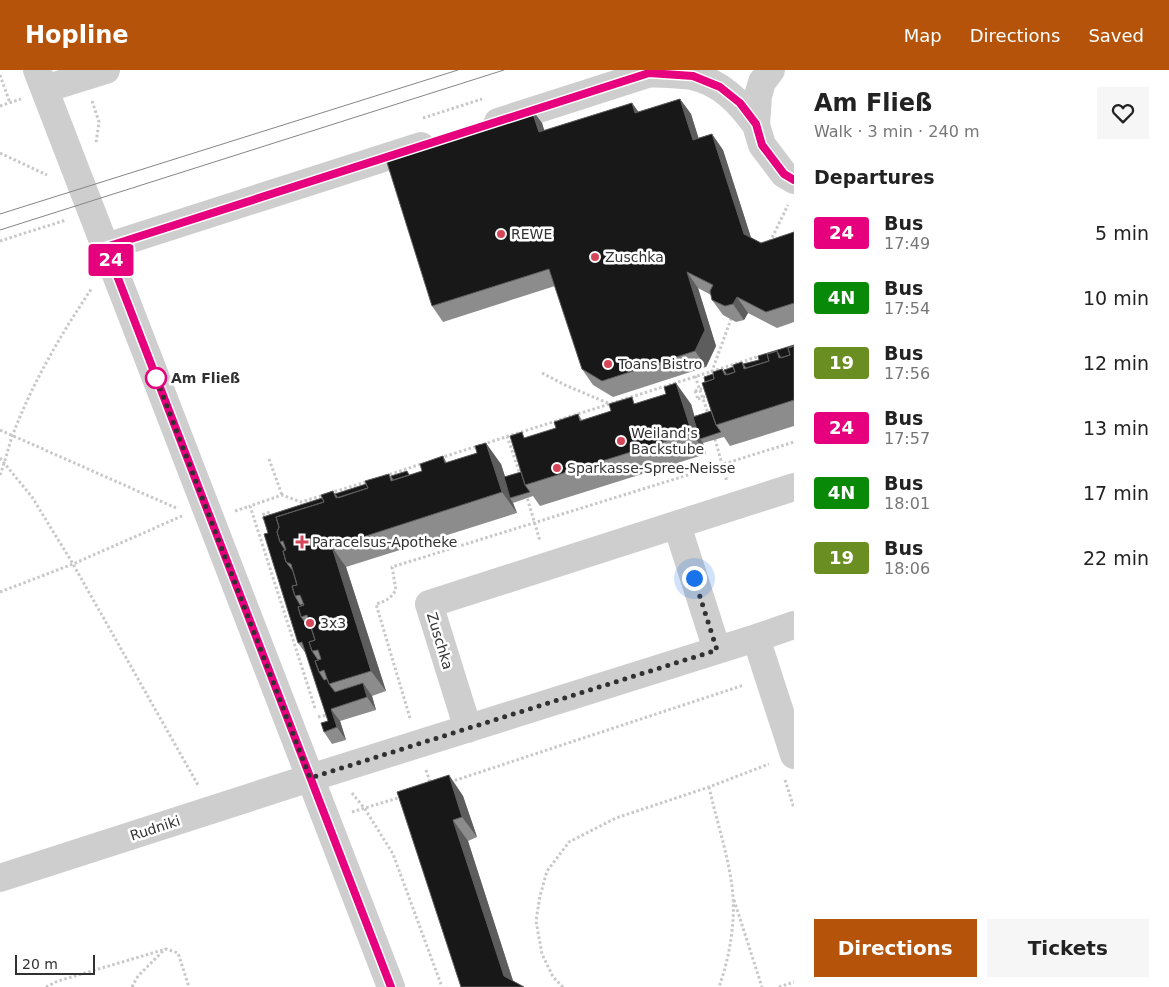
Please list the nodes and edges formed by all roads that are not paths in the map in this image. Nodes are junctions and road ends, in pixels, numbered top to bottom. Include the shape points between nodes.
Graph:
1 (106, 70) edge
2 (771, 70) edge
3 (654, 72) edge
4 (41, 80) edge
5 (756, 124) junction
6 (470, 130) edge
7 (442, 139) edge
8 (792, 191) edge
9 (106, 247) junction
10 (794, 487) edge
11 (676, 524) junction
12 (794, 625) edge
13 (756, 638) junction
14 (717, 650) junction
15 (468, 729) junction
16 (782, 759) edge
17 (310, 778) junction
18 (0, 878) edge
19 (391, 987) edge

1 - 4 street
2 - 5 street via 762,82 758,96
3 - 5 street via 693,76 720,87 740,103
3 - 6 street
4 - 9 street
5 - 8 street via 762,145 784,174
7 - 9 street
9 - 17 street
10 - 11 street, Zuschka
11 - 14 street
11 - 15 street, Zuschka via 429,604
12 - 13 street
13 - 14 street
13 - 16 street via 769,677
14 - 15 street
15 - 17 street
17 - 18 street, Rudniki
17 - 19 street

